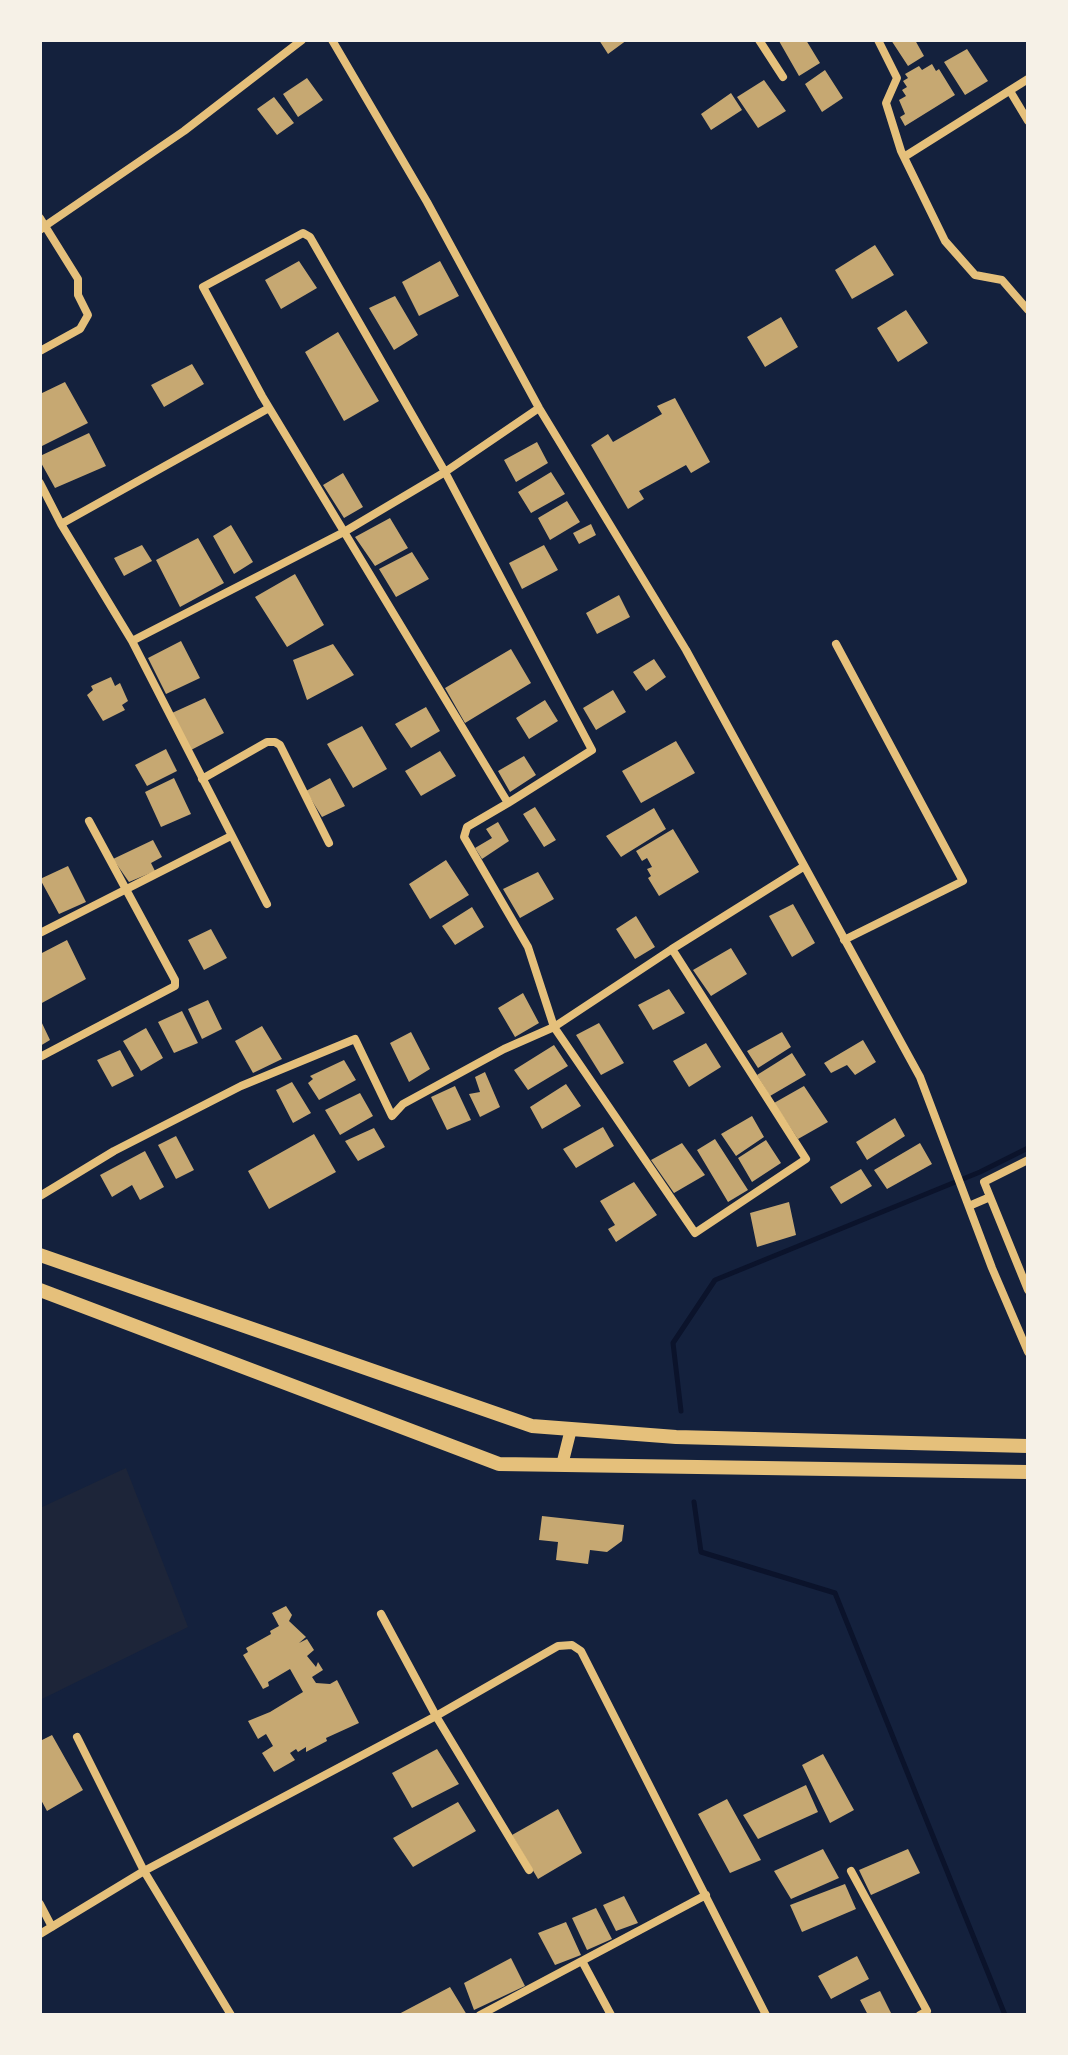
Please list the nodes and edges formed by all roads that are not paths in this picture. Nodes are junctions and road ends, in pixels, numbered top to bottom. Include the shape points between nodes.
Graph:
1 (302, 40) edge
2 (332, 40) edge
3 (759, 40) edge
4 (878, 40) edge
5 (783, 77) dead end
6 (1028, 79) edge
7 (1010, 91) junction
8 (1028, 121) edge
9 (904, 157) junction
10 (40, 218) edge
11 (43, 228) edge
12 (1028, 310) edge
13 (40, 351) edge
14 (269, 408) junction
15 (539, 408) junction
16 (445, 472) junction
17 (40, 483) edge
18 (61, 524) junction
19 (344, 532) junction
20 (132, 641) junction
21 (836, 644) dead end
22 (202, 779) junction
23 (508, 803) junction
24 (89, 821) dead end
25 (231, 836) junction
26 (329, 843) dead end
27 (803, 867) junction
28 (126, 891) junction
29 (267, 904) dead end
30 (40, 933) edge
31 (844, 940) junction
32 (672, 949) junction
33 (554, 1027) junction
34 (40, 1057) edge
35 (1028, 1160) edge
36 (40, 1196) edge
37 (990, 1197) junction
38 (969, 1206) junction
39 (40, 1255) edge
40 (40, 1290) edge
41 (1028, 1290) edge
42 (1028, 1352) edge
43 (571, 1429) junction
44 (1028, 1446) edge
45 (562, 1465) junction
46 (1028, 1472) edge
47 (381, 1614) dead end
48 (436, 1716) junction
49 (77, 1737) dead end
50 (529, 1870) dead end
51 (144, 1871) junction
52 (851, 1871) dead end
53 (706, 1895) junction
54 (40, 1904) edge
55 (52, 1927) junction
56 (40, 1934) edge
57 (582, 1961) junction
58 (484, 2014) edge
59 (231, 2015) edge
60 (611, 2015) edge
61 (766, 2015) edge
62 (920, 2015) edge

1 - 11 street via 184,131
2 - 15 street
3 - 5 street
4 - 9 street via 897,78 886,103
6 - 7 street
7 - 8 street
7 - 9 street
9 - 12 street via 945,241 975,275 1002,280
10 - 11 street
11 - 13 street via 78,279 78,295 88,315 80,329
14 - 16 street via 203,287 303,233
14 - 18 street
14 - 19 street
15 - 16 street
15 - 27 street via 686,650
16 - 19 street
16 - 23 street via 592,750
17 - 18 street
18 - 20 street
19 - 20 street
19 - 23 street
20 - 22 street
21 - 31 street via 963,881
22 - 25 street
22 - 26 street via 275,742
23 - 33 street via 467,827 464,837 528,947
24 - 28 street
25 - 28 street
25 - 29 street
27 - 31 street
27 - 32 street
28 - 30 street
28 - 34 street via 175,986
31 - 38 street via 920,1077
32 - 33 street
32 - 33 street via 806,1159 695,1233
33 - 36 street via 441,1083 392,1116 355,1039 241,1086
35 - 37 street via 984,1182
37 - 38 street
37 - 41 street
38 - 42 street
39 - 43 main road via 532,1426
40 - 45 main road via 499,1464
43 - 44 main road via 676,1437
43 - 45 main road
45 - 46 main road
47 - 48 street
48 - 50 street
48 - 51 street
48 - 53 street via 558,1646 572,1645 581,1651
49 - 51 street
51 - 55 street
51 - 59 street
52 - 62 street via 927,2011
53 - 57 street
53 - 61 street
54 - 55 street
55 - 56 street
57 - 58 street
57 - 60 street

